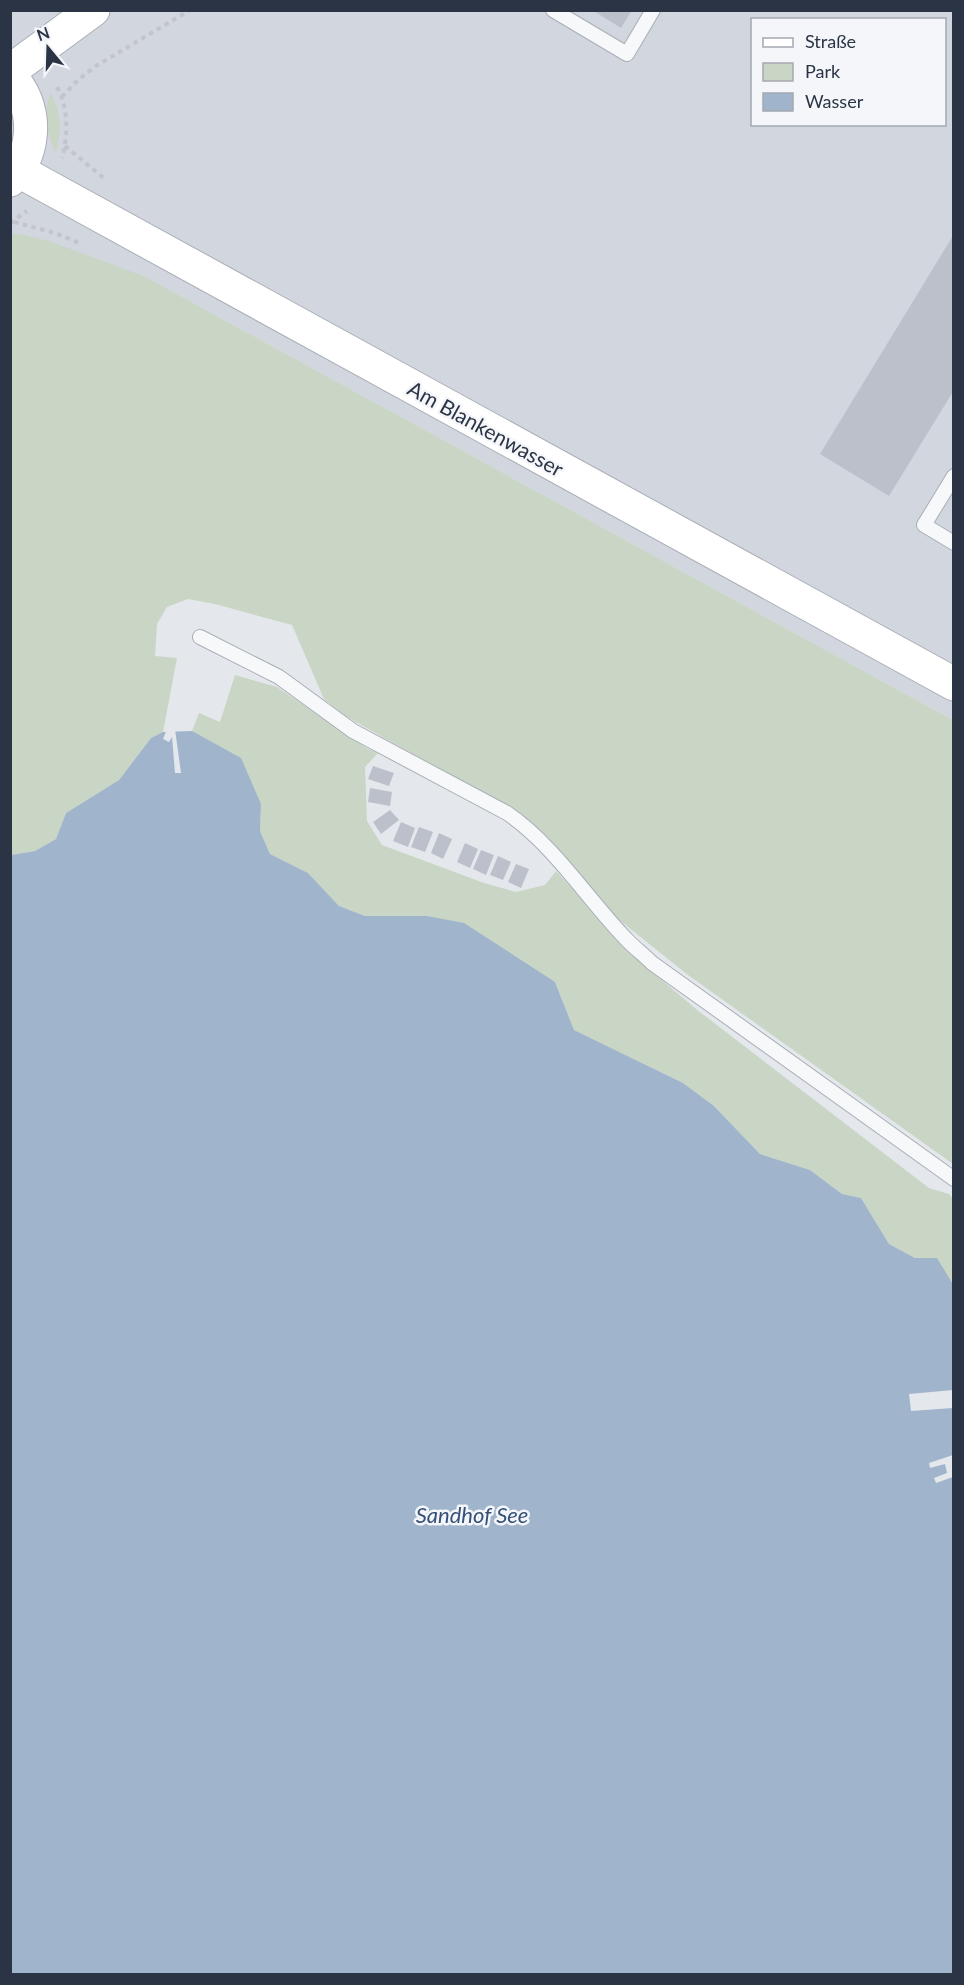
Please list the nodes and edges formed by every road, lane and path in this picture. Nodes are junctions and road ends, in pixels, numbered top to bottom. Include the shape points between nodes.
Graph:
1 (93, 10) edge
2 (190, 10) edge
3 (553, 10) edge
4 (653, 10) edge
5 (10, 71) edge
6 (10, 76) edge
7 (62, 97) dead end
8 (15, 176) edge
9 (954, 476) edge
10 (954, 543) edge
11 (200, 637) dead end
12 (954, 684) edge
13 (954, 1179) edge

1 - 5 street
2 - 7 path via 96,66
3 - 4 lane via 627,54
6 - 8 street via 24,94 31,118 30,143
8 - 12 street, Am Blankenwasser
9 - 10 lane via 924,525
11 - 13 lane via 279,677 353,731 526,826 652,963

